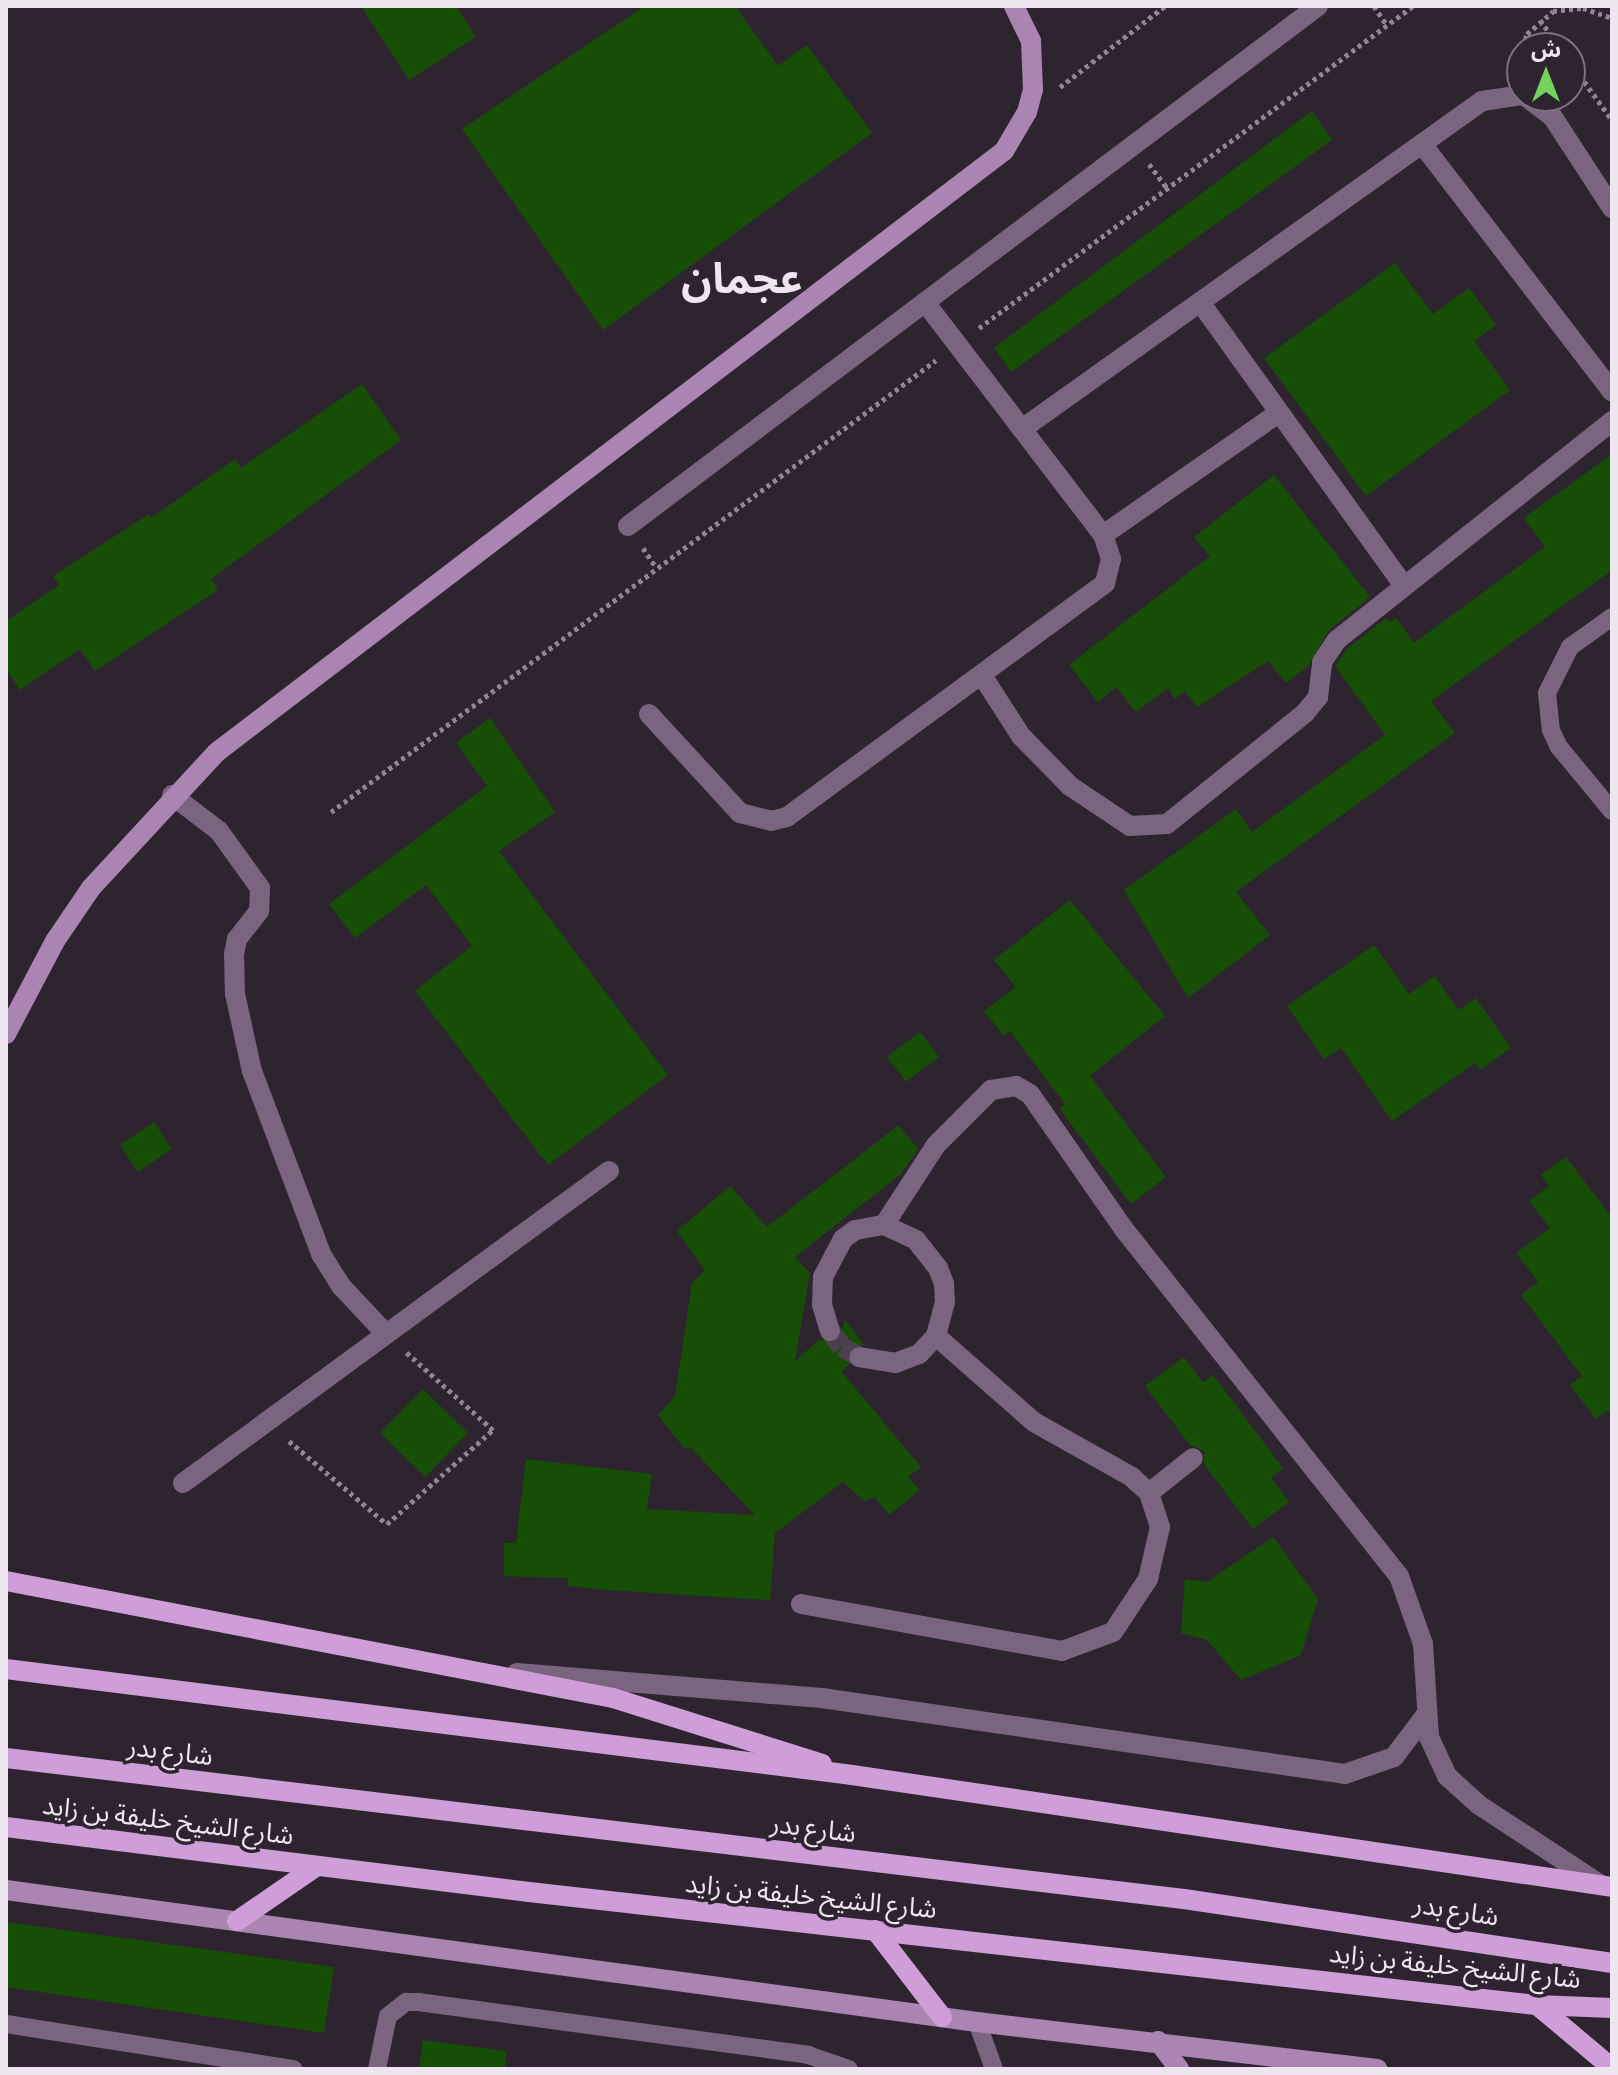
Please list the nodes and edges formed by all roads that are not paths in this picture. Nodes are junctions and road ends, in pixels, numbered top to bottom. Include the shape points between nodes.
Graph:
1 (1014, 6) edge
2 (1318, 6) edge
3 (1506, 97) edge
4 (1546, 112) edge
5 (1422, 144) junction
6 (1612, 208) edge
7 (925, 302) junction
8 (1200, 302) junction
9 (1612, 392) edge
10 (1277, 414) junction
11 (1612, 421) edge
12 (1022, 429) junction
13 (628, 526) dead end
14 (1103, 535) junction
15 (1404, 586) junction
16 (1612, 617) edge
17 (983, 677) junction
18 (649, 714) dead end
19 (172, 795) junction
20 (1612, 811) edge
21 (6, 1034) edge
22 (609, 1171) dead end
23 (884, 1225) junction
24 (830, 1331) tunnel mouth
25 (386, 1334) junction
26 (936, 1336) junction
27 (859, 1357) tunnel mouth
28 (1193, 1458) dead end
29 (183, 1483) dead end
30 (1149, 1493) junction
31 (6, 1581) edge
32 (801, 1604) dead end
33 (6, 1669) edge
34 (481, 1672) junction
35 (1425, 1716) junction
36 (6, 1758) edge
37 (852, 1775) junction
38 (6, 1827) edge
39 (317, 1866) junction
40 (1606, 1886) edge
41 (6, 1890) edge
42 (237, 1921) junction
43 (875, 1930) junction
44 (1612, 1963) edge
45 (1537, 2005) junction
46 (1612, 2008) edge
47 (942, 2017) junction
48 (977, 2022) junction
49 (6, 2024) edge
50 (1158, 2041) junction
51 (1612, 2068) edge
52 (293, 2069) edge
53 (377, 2069) edge
54 (849, 2069) edge
55 (994, 2069) edge
56 (1179, 2069) edge
57 (1377, 2069) edge

1 - 19 street via 1031,41 1034,67 1027,112 1004,151 264,712
2 - 7 street
3 - 5 street via 1482,101
4 - 6 street
5 - 8 street
5 - 9 street
7 - 12 street
7 - 13 street
8 - 10 street
8 - 12 street
10 - 14 street
10 - 15 street
11 - 15 street
12 - 14 street
14 - 17 street via 1111,559 1098,593
15 - 17 street via 1328,650 1318,697 1305,713 1167,824 1130,826 1070,786 1021,736
16 - 20 lane via 1570,647 1547,693 1551,730 1559,747
17 - 18 street via 801,809 771,821 740,813 727,803
19 - 21 street via 91,888 55,941
19 - 25 street via 219,831 260,888 259,911 237,939 234,954 235,994 252,1071 321,1254 349,1296
22 - 25 street
23 - 24 street via 855,1230 833,1250 821,1291
23 - 26 street via 916,1240 938,1268 945,1302
23 - 35 street via 936,1145 991,1090 1016,1086 1030,1094 1155,1270 1386,1555 1423,1644
25 - 29 street
26 - 27 street via 919,1354 896,1363
26 - 30 street via 1034,1422 1132,1477
28 - 30 street
30 - 32 street via 1160,1527 1148,1579 1113,1632 1080,1648 1044,1651
31 - 34 main road
33 - 37 main road
34 - 35 street via 822,1698 1345,1774 1394,1757
34 - 37 main road via 678,1715
35 - 40 street via 1436,1758 1462,1792
36 - 44 main road, شارع بدر via 1184,1899
37 - 40 main road
38 - 39 main road, شارع الشيخ خليفة بن زايد
39 - 42 main road
39 - 43 main road, شارع الشيخ خليفة بن زايد
41 - 42 street
42 - 47 street
43 - 45 main road, شارع الشيخ خليفة بن زايد
43 - 47 main road
45 - 46 main road, شارع الشيخ خليفة بن زايد
45 - 51 main road
47 - 48 street
48 - 50 street
48 - 55 lane
49 - 52 lane
50 - 56 street
50 - 57 street
53 - 54 lane via 388,2016 406,2002 418,2002 808,2055

